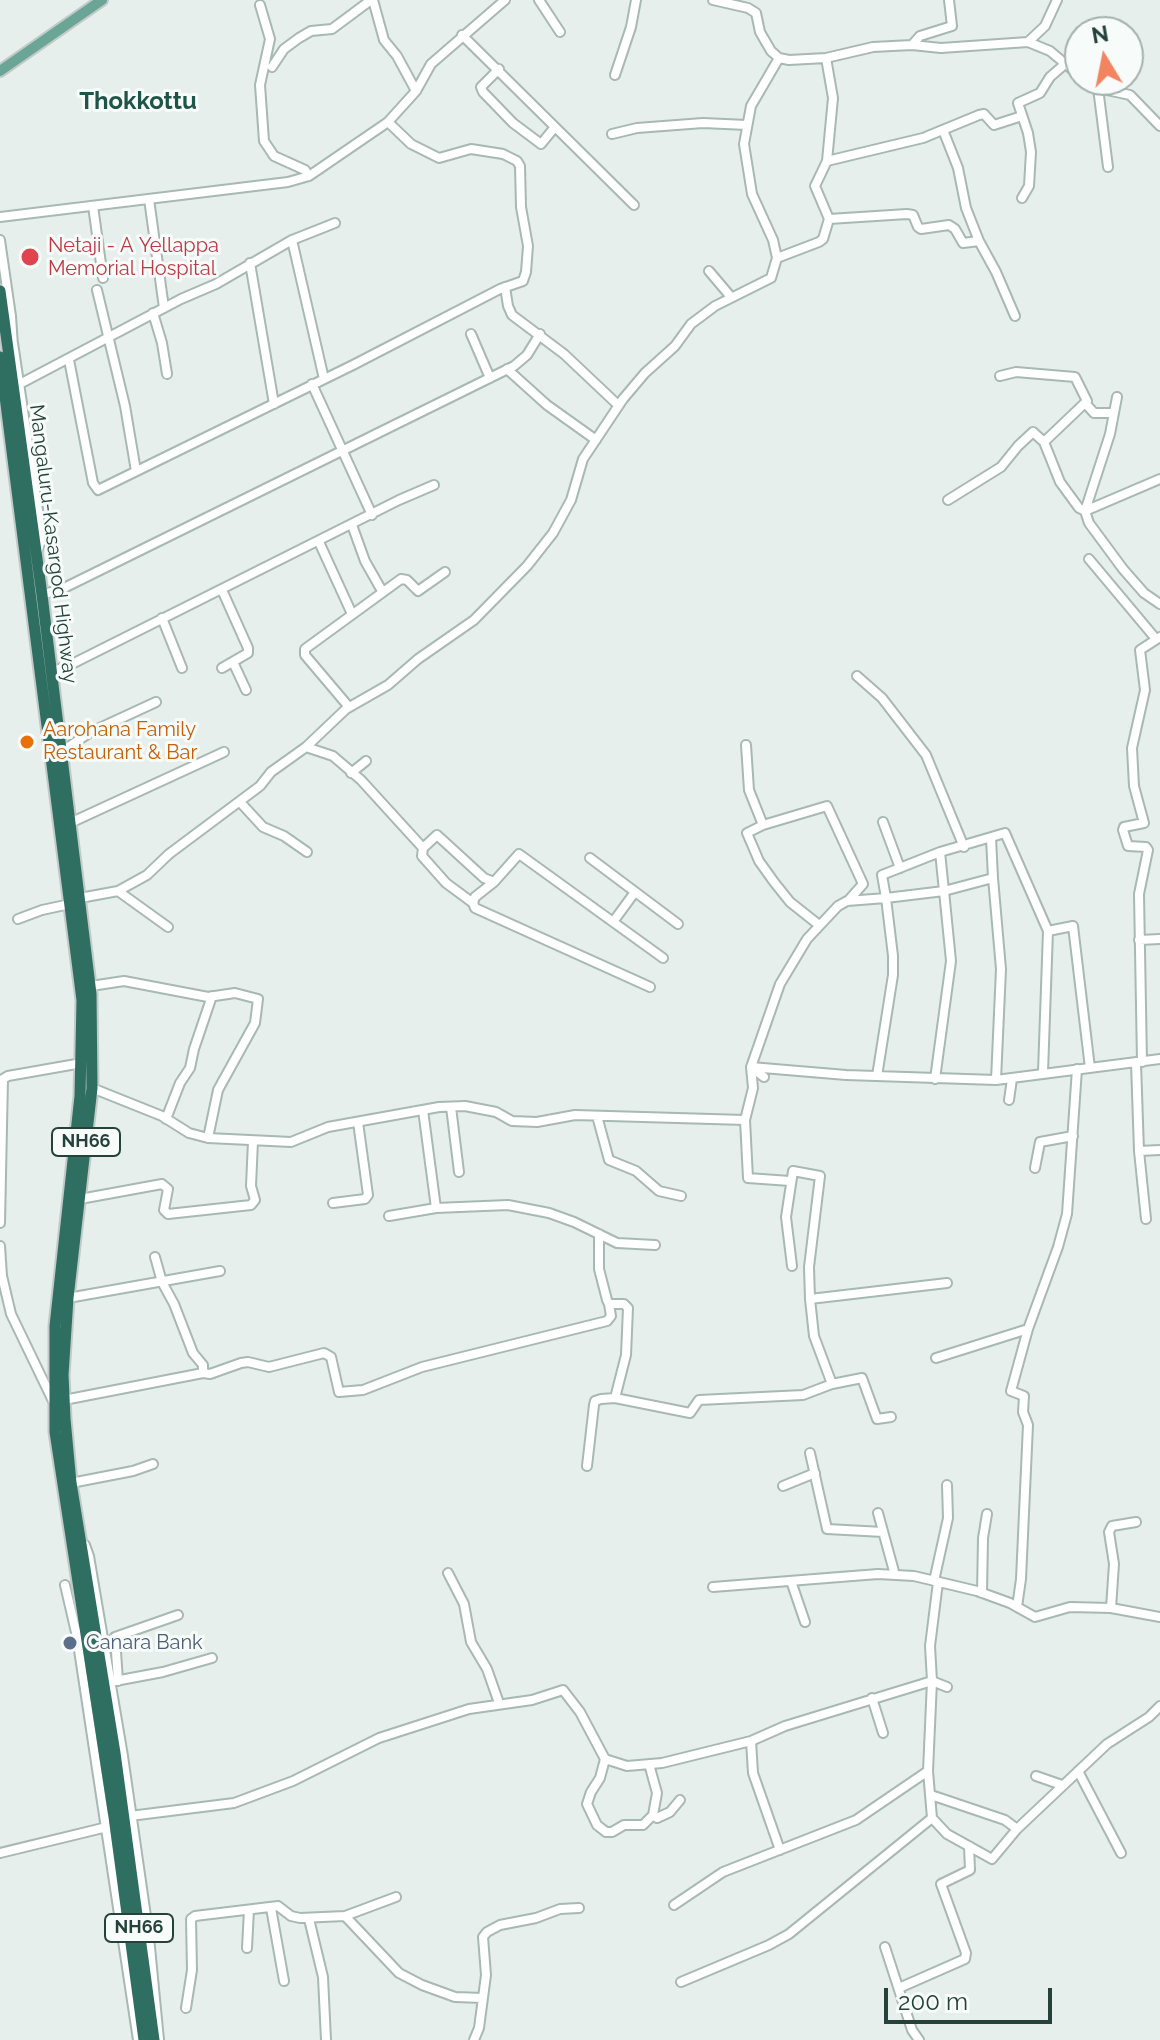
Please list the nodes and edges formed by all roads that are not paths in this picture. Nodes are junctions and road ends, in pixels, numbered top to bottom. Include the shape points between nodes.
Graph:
1 (102, 0) edge
2 (372, 0) edge
3 (505, 0) edge
4 (539, 0) edge
5 (636, 0) edge
6 (713, 0) edge
7 (949, 0) edge
8 (1057, 0) edge
9 (260, 5) dead end
10 (560, 32) dead end
11 (462, 35) junction
12 (1028, 42) junction
13 (912, 45) junction
14 (779, 58) junction
15 (826, 58) junction
16 (1064, 63) edge
17 (1064, 65) edge
18 (272, 67) dead end
19 (499, 69) junction
20 (0, 71) edge
21 (615, 75) dead end
22 (416, 91) junction
23 (1099, 96) edge
24 (1131, 96) edge
25 (1022, 116) junction
26 (388, 122) junction
27 (747, 125) junction
28 (1160, 126) edge
29 (555, 127) junction
30 (943, 130) junction
31 (612, 134) dead end
32 (827, 161) junction
33 (1108, 167) dead end
34 (309, 176) junction
35 (1022, 198) dead end
36 (149, 199) junction
37 (634, 205) dead end
38 (93, 206) junction
39 (0, 217) edge
40 (829, 219) junction
41 (335, 223) dead end
42 (0, 240) edge
43 (292, 240) junction
44 (979, 241) junction
45 (777, 258) junction
46 (250, 263) junction
47 (709, 271) dead end
48 (103, 278) dead end
49 (505, 287) junction
50 (97, 290) dead end
51 (0, 291) edge
52 (731, 297) junction
53 (164, 308) junction
54 (153, 313) junction
55 (1015, 316) dead end
56 (471, 334) dead end
57 (540, 334) junction
58 (107, 339) junction
59 (13, 343) junction
60 (2, 358) edge
61 (69, 360) junction
62 (507, 369) junction
63 (167, 374) dead end
64 (1000, 376) dead end
65 (490, 378) junction
66 (324, 379) junction
67 (312, 384) junction
68 (18, 386) junction
69 (1117, 397) dead end
70 (274, 404) junction
71 (1086, 404) junction
72 (618, 405) junction
73 (1114, 413) junction
74 (596, 440) junction
75 (1044, 442) junction
76 (343, 450) junction
77 (136, 471) junction
78 (1160, 479) edge
79 (434, 485) dead end
80 (948, 500) dead end
81 (1085, 511) junction
82 (372, 515) junction
83 (352, 525) junction
84 (319, 542) junction
85 (31, 556) junction
86 (1089, 559) dead end
87 (445, 572) dead end
88 (222, 590) junction
89 (382, 591) junction
90 (42, 595) junction
91 (1160, 604) edge
92 (352, 614) junction
93 (162, 618) junction
94 (1158, 638) edge
95 (233, 662) junction
96 (182, 668) dead end
97 (222, 668) dead end
98 (51, 672) junction
99 (857, 676) dead end
100 (246, 690) dead end
101 (156, 702) dead end
102 (349, 707) junction
103 (746, 745) dead end
104 (306, 747) junction
105 (61, 752) junction
106 (224, 752) dead end
107 (366, 761) dead end
108 (351, 773) junction
109 (240, 802) junction
110 (883, 822) dead end
111 (70, 823) junction
112 (763, 825) junction
113 (991, 838) junction
114 (964, 847) junction
115 (423, 848) junction
116 (307, 852) dead end
117 (940, 852) junction
118 (590, 858) dead end
119 (900, 868) junction
120 (993, 878) junction
121 (494, 882) junction
122 (118, 891) junction
123 (944, 891) junction
124 (635, 892) junction
125 (886, 898) junction
126 (75, 901) junction
127 (847, 901) junction
128 (473, 903) junction
129 (18, 919) dead end
130 (613, 922) junction
131 (678, 924) dead end
132 (819, 925) junction
133 (168, 927) dead end
134 (1048, 931) junction
135 (1160, 939) edge
136 (1139, 940) junction
137 (663, 958) dead end
138 (91, 986) junction
139 (650, 987) dead end
140 (212, 996) junction
141 (1160, 1059) edge
142 (1139, 1062) junction
143 (82, 1063) junction
144 (751, 1067) junction
145 (1090, 1068) junction
146 (1077, 1069) junction
147 (1043, 1072) junction
148 (877, 1076) junction
149 (764, 1077) dead end
150 (935, 1079) junction
151 (1012, 1079) junction
152 (996, 1080) junction
153 (92, 1088) junction
154 (1009, 1100) dead end
155 (451, 1107) junction
156 (423, 1110) junction
157 (597, 1116) junction
158 (166, 1119) junction
159 (745, 1120) junction
160 (358, 1122) junction
161 (1073, 1136) junction
162 (208, 1138) junction
163 (253, 1141) junction
164 (1160, 1150) edge
165 (1139, 1151) junction
166 (1035, 1168) dead end
167 (459, 1172) dead end
168 (790, 1181) junction
169 (681, 1196) dead end
170 (80, 1199) junction
171 (333, 1203) dead end
172 (436, 1208) junction
173 (389, 1216) dead end
174 (1146, 1219) dead end
175 (0, 1223) edge
176 (599, 1234) junction
177 (655, 1245) dead end
178 (0, 1246) edge
179 (155, 1257) dead end
180 (792, 1266) dead end
181 (220, 1271) dead end
182 (162, 1282) junction
183 (947, 1283) dead end
184 (68, 1298) junction
185 (810, 1299) junction
186 (609, 1304) junction
187 (1028, 1329) junction
188 (936, 1358) dead end
189 (203, 1373) junction
190 (832, 1384) junction
191 (615, 1398) junction
192 (59, 1401) junction
193 (891, 1417) dead end
194 (810, 1453) dead end
195 (153, 1464) dead end
196 (587, 1466) dead end
197 (815, 1473) junction
198 (71, 1483) junction
199 (947, 1485) dead end
200 (783, 1486) dead end
201 (878, 1513) dead end
202 (987, 1514) dead end
203 (1136, 1522) dead end
204 (78, 1526) junction
205 (883, 1532) junction
206 (448, 1573) dead end
207 (895, 1575) junction
208 (791, 1581) junction
209 (936, 1582) junction
210 (65, 1585) dead end
211 (713, 1587) dead end
212 (982, 1593) junction
213 (1017, 1607) junction
214 (1111, 1608) junction
215 (178, 1615) dead end
216 (1160, 1617) edge
217 (805, 1622) dead end
218 (84, 1628) junction
219 (78, 1642) junction
220 (212, 1658) dead end
221 (114, 1681) junction
222 (932, 1681) junction
223 (947, 1687) dead end
224 (872, 1698) junction
225 (499, 1703) junction
226 (1160, 1706) edge
227 (883, 1733) dead end
228 (751, 1741) junction
229 (605, 1759) junction
230 (649, 1764) junction
231 (928, 1771) junction
232 (1078, 1771) junction
233 (1036, 1776) dead end
234 (1062, 1785) junction
235 (931, 1795) junction
236 (680, 1800) dead end
237 (653, 1815) junction
238 (932, 1818) junction
239 (117, 1819) junction
240 (1017, 1829) junction
241 (969, 1846) junction
242 (780, 1850) junction
243 (0, 1853) edge
244 (1121, 1853) dead end
245 (396, 1897) dead end
246 (674, 1905) dead end
247 (271, 1908) junction
248 (579, 1908) dead end
249 (249, 1910) junction
250 (345, 1916) junction
251 (309, 1919) junction
252 (885, 1947) dead end
253 (247, 1948) dead end
254 (284, 1981) dead end
255 (681, 1982) dead end
256 (899, 1988) junction
257 (483, 1998) junction
258 (186, 2008) dead end
259 (141, 2040) edge
260 (157, 2040) edge
261 (326, 2040) edge
262 (474, 2040) edge
263 (919, 2040) edge

1 - 20 main road
2 - 18 street via 332,29 299,38
2 - 22 street via 384,40
3 - 11 street
4 - 10 street
5 - 21 street
6 - 14 street via 756,13 760,32
7 - 13 street via 952,26 920,36
8 - 12 street via 1045,26
9 - 34 street via 270,39 260,85 264,141 274,156
11 - 19 street
11 - 22 street via 431,64
12 - 13 street
12 - 16 street
13 - 15 street
14 - 15 street
14 - 27 street via 751,106
15 - 32 street via 833,98
17 - 25 street via 1040,93 1018,103
19 - 29 street
19 - 29 street via 481,87 503,113 541,144
22 - 26 street
23 - 33 street
24 - 28 street
25 - 30 street via 994,125 984,114
25 - 35 street via 1031,152 1029,186
26 - 34 street
26 - 49 street via 411,144 439,158 471,149 507,155 519,163 526,272 523,281
27 - 31 street via 703,123
27 - 45 street via 744,144 752,194
29 - 37 street
30 - 32 street
30 - 44 street
32 - 40 street via 815,186
34 - 36 street
36 - 38 street
36 - 53 street
38 - 39 street
38 - 48 street
40 - 44 street via 907,214 921,229 949,225 963,243
40 - 45 street via 819,242
41 - 43 street
42 - 59 street
43 - 46 street
43 - 66 street
44 - 55 street
45 - 52 street via 771,278
46 - 53 street
46 - 70 street
47 - 52 street
49 - 57 street via 512,315
49 - 66 street
50 - 58 street
51 - 60 highway, Mangaluru-Kasargod Highway / NH66
52 - 72 street via 691,324
53 - 54 street
54 - 58 street
54 - 63 street
56 - 65 street
57 - 62 street via 523,360
57 - 72 street
58 - 61 street
58 - 77 street
59 - 60 street
59 - 68 street
60 - 68 highway, Mangaluru-Kasargod Highway / NH66
60 - 85 highway, Mangaluru-Kasargod Highway / NH66
61 - 68 street
61 - 77 street via 95,489
62 - 65 street
62 - 74 street
64 - 71 street via 1016,372 1075,377
65 - 76 street
66 - 67 street
67 - 70 street
67 - 76 street
68 - 85 highway, Mangaluru-Kasargod Highway / NH66
69 - 73 street
70 - 77 street
71 - 73 street via 1094,413
71 - 75 street
72 - 74 street
73 - 81 street
74 - 102 street via 553,533 527,566 474,620 388,685
75 - 80 street via 1033,432 1001,467
75 - 81 street via 1060,482
76 - 82 street
76 - 90 street
78 - 81 street
79 - 82 street
81 - 91 street via 1123,569
82 - 83 street
83 - 84 street
83 - 89 street
84 - 88 street
84 - 92 street
85 - 90 highway, Mangaluru-Kasargod Highway / NH66
85 - 126 highway, Mangaluru-Kasargod Highway / NH66
86 - 94 street
87 - 89 street via 418,591 404,578
88 - 93 street
88 - 95 street via 248,648
89 - 92 street
90 - 98 highway, Mangaluru-Kasargod Highway / NH66
92 - 102 street via 304,651
93 - 96 street
93 - 98 street
94 - 136 street via 1140,650 1145,690 1132,748 1134,786 1144,823 1123,830 1128,846 1148,850 1139,894
95 - 97 street
95 - 100 street
98 - 105 highway, Mangaluru-Kasargod Highway / NH66
99 - 114 street via 882,698 926,755
101 - 105 street
102 - 104 street
103 - 112 street via 749,790
104 - 108 street via 333,756
104 - 109 street
105 - 111 highway, Mangaluru-Kasargod Highway / NH66
106 - 111 street
107 - 108 street
108 - 115 street
109 - 116 street via 263,827
109 - 122 street via 147,875
110 - 119 street
111 - 126 highway, Mangaluru-Kasargod Highway / NH66
112 - 127 street via 827,806 863,884
112 - 132 street via 747,833 759,861 790,902
113 - 114 street
113 - 120 street
113 - 134 street via 1005,833
114 - 117 street
115 - 121 street via 437,835
115 - 128 street via 422,856 446,883
117 - 119 street
117 - 123 street
118 - 124 street
119 - 125 street via 882,875
120 - 123 street
120 - 152 street via 1001,969
121 - 128 street
121 - 130 street via 519,854
122 - 126 street
122 - 133 street
123 - 125 street
123 - 150 street via 951,961
124 - 130 street
124 - 131 street
125 - 127 street
125 - 148 street via 893,975
126 - 129 street
126 - 138 highway, Mangaluru-Kasargod Highway / NH66
126 - 143 highway, Mangaluru-Kasargod Highway / NH66
127 - 132 street
128 - 139 street
130 - 137 street
132 - 144 street via 780,984
134 - 145 street via 1073,926
134 - 147 street
135 - 136 street
136 - 142 street
138 - 140 street via 124,981
138 - 153 highway, Mangaluru-Kasargod Highway / NH66
140 - 158 street via 190,1068
140 - 162 street via 235,993 258,999 255,1023 218,1090
141 - 142 street
142 - 145 street
142 - 165 street
143 - 175 street via 3,1079
143 - 192 highway, Mangaluru-Kasargod Highway / NH66 via 55,1326
144 - 148 street
144 - 149 street
144 - 159 street via 753,1088
145 - 146 street
146 - 147 street
146 - 161 street
147 - 151 street
148 - 150 street
150 - 152 street
151 - 152 street
151 - 154 street
153 - 158 street
153 - 170 highway, Mangaluru-Kasargod Highway / NH66
155 - 156 street
155 - 157 street via 496,1112 512,1121
155 - 167 street
156 - 160 street
156 - 172 street
157 - 159 street
157 - 169 street via 609,1160 636,1171 659,1191
158 - 162 street
159 - 168 street via 748,1178
160 - 163 street via 291,1142
160 - 171 street via 368,1195
161 - 166 street via 1040,1142
161 - 187 street via 1067,1214
162 - 163 street
163 - 170 street via 251,1205 168,1214 168,1189 162,1184
164 - 165 street
165 - 174 street
168 - 180 street via 786,1217
168 - 185 street via 793,1171 820,1176
170 - 184 highway, Mangaluru-Kasargod Highway / NH66
172 - 173 street
172 - 176 street via 508,1205 549,1213
176 - 177 street via 617,1243
176 - 186 street via 599,1269
178 - 192 street via 11,1314
179 - 182 street
181 - 182 street
182 - 184 street
182 - 189 street
183 - 185 street
184 - 192 highway, Mangaluru-Kasargod Highway / NH66
185 - 190 street via 814,1336
186 - 189 street via 607,1321 422,1367 363,1390 339,1392 328,1353 269,1367 248,1362
186 - 191 street via 628,1308 626,1355
187 - 188 street
187 - 213 street via 1011,1391 1024,1396 1028,1425
189 - 192 street
190 - 191 street via 803,1395 699,1400 690,1413
190 - 193 street via 862,1378 877,1419
191 - 196 street via 595,1401
192 - 198 highway, Mangaluru-Kasargod Highway / NH66
192 - 218 highway, Mangaluru-Kasargod Highway / NH66 via 60,1477
194 - 197 street
195 - 198 street
197 - 200 street
197 - 205 street via 827,1529
198 - 204 highway, Mangaluru-Kasargod Highway / NH66
199 - 209 street via 948,1518
201 - 205 street
202 - 212 street
203 - 214 street via 1112,1526 1109,1532 1114,1564
204 - 221 street
204 - 239 highway, Mangaluru-Kasargod Highway / NH66
205 - 207 street
206 - 225 street
207 - 208 street
207 - 209 street
208 - 211 street
208 - 217 street
209 - 212 street
209 - 222 street
210 - 219 street
212 - 213 street
213 - 214 street via 1035,1617 1070,1607
214 - 216 street
215 - 221 street via 115,1637
218 - 219 street
218 - 239 highway, Mangaluru-Kasargod Highway / NH66
219 - 239 street
220 - 221 street
221 - 239 street
222 - 223 street
222 - 224 street
222 - 231 street
224 - 227 street
224 - 228 street
225 - 229 street via 563,1690
225 - 239 street via 379,1738 293,1781 234,1803
226 - 232 street
228 - 230 street
228 - 242 street via 753,1773
229 - 230 street via 627,1766
229 - 237 street via 587,1804 597,1825 612,1832 624,1825 643,1825
230 - 237 street via 657,1793
231 - 235 street
231 - 242 street via 856,1820
232 - 234 street
232 - 244 street
233 - 234 street
234 - 240 street
235 - 238 street
235 - 240 street
236 - 237 street via 670,1812
238 - 241 street
238 - 255 street via 789,1934
239 - 243 street
239 - 259 highway, Mangaluru-Kasargod Highway / NH66
239 - 260 highway, Mangaluru-Kasargod Highway / NH66
240 - 241 street via 992,1859
241 - 256 street via 970,1870 941,1884 965,1959
242 - 246 street via 723,1872
245 - 250 street
247 - 249 street
247 - 251 street
247 - 254 street
248 - 257 street via 487,1932
249 - 253 street
249 - 258 street via 191,1919
250 - 251 street
250 - 257 street via 399,1973 455,1997
251 - 261 street via 323,1977
252 - 256 street
256 - 263 street
257 - 262 street

